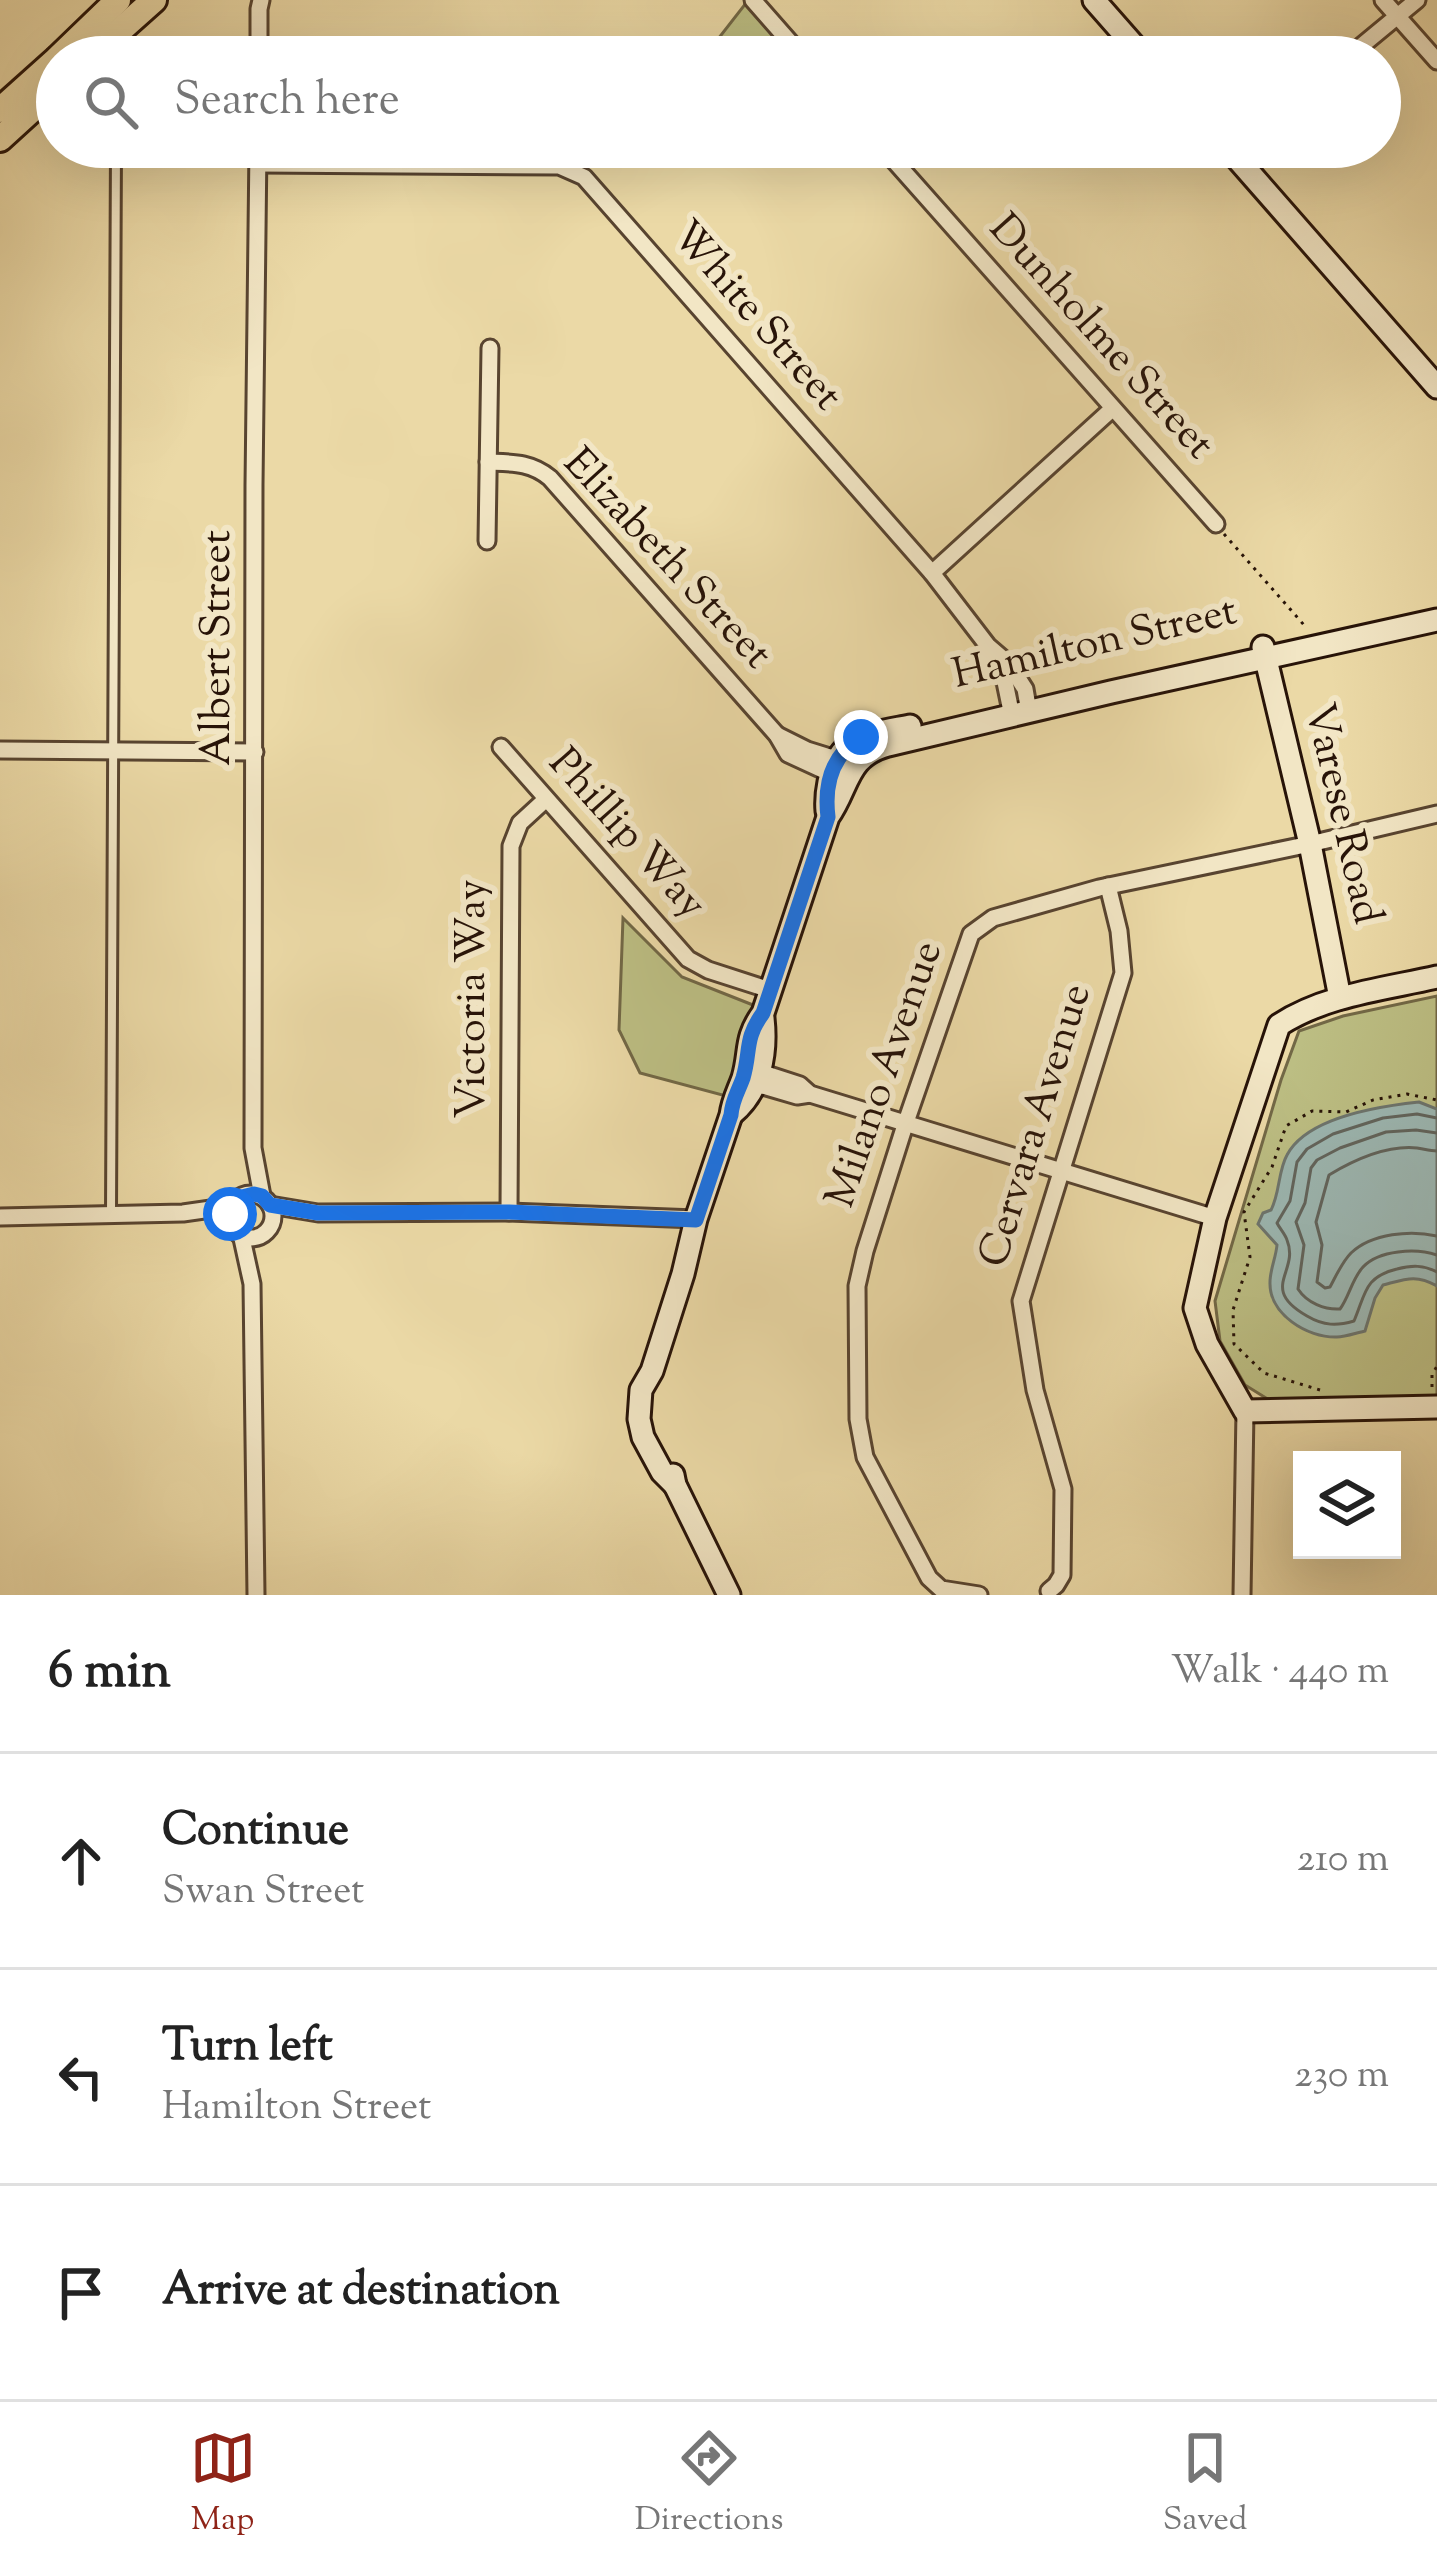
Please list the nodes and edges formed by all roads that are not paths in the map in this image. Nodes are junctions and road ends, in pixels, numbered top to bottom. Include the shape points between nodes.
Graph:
1 (118, 0) edge
2 (154, 0) edge
3 (753, 0) edge
4 (1094, 0) edge
5 (1383, 0) edge
6 (1417, 0) edge
7 (258, 3) edge
8 (1397, 16) junction
9 (81, 36) edge
10 (119, 36) edge
11 (259, 36) edge
12 (785, 36) edge
13 (1126, 36) edge
14 (1373, 36) edge
15 (1437, 61) edge
16 (36, 78) edge
17 (36, 106) edge
18 (0, 110) edge
19 (0, 139) edge
20 (116, 168) edge
21 (258, 168) edge
22 (564, 168) edge
23 (900, 168) edge
24 (1248, 168) edge
25 (490, 348) dead end
26 (1437, 387) edge
27 (1112, 409) junction
28 (488, 462) junction
29 (1216, 524) road end
30 (487, 541) dead end
31 (932, 573) junction
32 (1437, 608) edge
33 (1437, 620) edge
34 (1373, 629) junction
35 (1264, 653) junction
36 (1020, 708) junction
37 (500, 747) dead end
38 (0, 750) edge
39 (114, 752) junction
40 (255, 752) junction
41 (840, 772) junction
42 (545, 800) junction
43 (1437, 814) edge
44 (1310, 844) junction
45 (1108, 886) junction
46 (1437, 977) edge
47 (770, 990) junction
48 (1340, 998) junction
49 (751, 1076) junction
50 (905, 1125) junction
51 (254, 1148) junction
52 (1060, 1172) junction
53 (266, 1201) junction
54 (509, 1212) junction
55 (318, 1213) junction
56 (111, 1214) junction
57 (237, 1215) junction
58 (0, 1217) edge
59 (1215, 1218) junction
60 (696, 1220) junction
61 (266, 1230) junction
62 (252, 1284) junction
63 (1434, 1402) edge
64 (1246, 1411) junction
65 (1050, 1593) edge
66 (256, 1595) edge
67 (729, 1595) edge
68 (979, 1595) edge
69 (1031, 1595) edge
70 (1242, 1595) edge

1 - 9 main road
2 - 10 main road
3 - 12 street
4 - 13 street
5 - 8 street
6 - 8 street
7 - 11 street
8 - 14 street
8 - 15 street
16 - 18 main road
17 - 19 main road
20 - 39 lane
21 - 40 street, Albert Street
22 - 31 street, White Street via 584,177
23 - 27 street, Dunholme Street
24 - 26 street
25 - 28 street
27 - 29 street, Dunholme Street
27 - 31 street
28 - 30 street
28 - 41 street, Elizabeth Street via 526,464 550,478 788,754
31 - 36 street, White Street via 988,646
32 - 34 street, Hamilton Street
33 - 34 street, Hamilton Street
34 - 35 street, Hamilton Street
35 - 36 street, Hamilton Street
35 - 44 street, Varese Road
36 - 41 street, Hamilton Street via 873,733 849,744
37 - 42 street, Phillip Way
38 - 39 street
39 - 40 street
39 - 56 lane
40 - 51 street, Albert Street
41 - 47 street
42 - 47 street, Phillip Way via 688,959
42 - 54 street, Victoria Way via 520,824 511,847
43 - 44 street, Milano Avenue
44 - 45 street, Milano Avenue
44 - 48 street, Varese Road
45 - 50 street, Milano Avenue via 993,918 971,934
45 - 52 street, Cervara Avenue via 1123,973
46 - 48 street
47 - 49 street via 752,1029
48 - 59 street via 1279,1025
49 - 50 street via 800,1085
49 - 60 street via 733,1098
50 - 52 street
50 - 68 street, Milano Avenue via 859,1274 858,1418 865,1457 929,1578 941,1589
51 - 53 street, Albert Street
51 - 57 street, Albert Street
52 - 59 street
52 - 65 street, Cervara Avenue via 1021,1301 1063,1489 1062,1574
53 - 55 street
53 - 57 street via 254,1194
53 - 61 street, Albert Street via 273,1215
54 - 55 street
54 - 60 street
55 - 61 street
56 - 57 street
56 - 58 street
57 - 61 street via 254,1237
57 - 62 street, Albert Street
59 - 64 street via 1196,1308
60 - 67 street via 652,1371 651,1417
61 - 62 street, Albert Street
62 - 66 street, Albert Street
63 - 64 street
64 - 70 street
65 - 69 street

